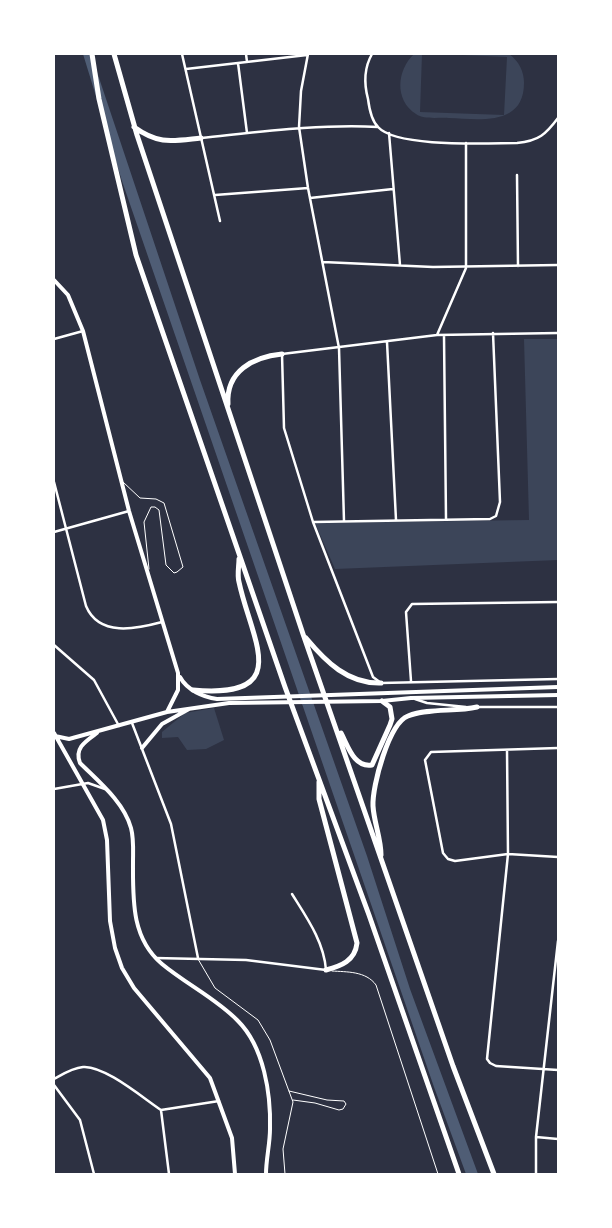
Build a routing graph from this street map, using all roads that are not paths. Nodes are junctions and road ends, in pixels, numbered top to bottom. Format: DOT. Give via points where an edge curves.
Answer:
graph roads {
  1 [pos="92,54"];
  2 [pos="114,54"];
  3 [pos="182,54"];
  4 [pos="246,54"];
  5 [pos="307,54"];
  6 [pos="372,54"];
  7 [pos="247,62"];
  8 [pos="238,63"];
  9 [pos="186,69"];
  10 [pos="558,118"];
  11 [pos="134,127"];
  12 [pos="299,127"];
  13 [pos="378,127"];
  14 [pos="247,133"];
  15 [pos="389,133"];
  16 [pos="201,138"];
  17 [pos="466,142"];
  18 [pos="517,175"];
  19 [pos="308,188"];
  20 [pos="394,189"];
  21 [pos="216,195"];
  22 [pos="310,198"];
  23 [pos="220,221"];
  24 [pos="323,262"];
  25 [pos="400,265"];
  26 [pos="558,265"];
  27 [pos="518,266"];
  28 [pos="466,268"];
  29 [pos="54,280"];
  30 [pos="83,331"];
  31 [pos="493,333"];
  32 [pos="558,333"];
  33 [pos="437,335"];
  34 [pos="444,335"];
  35 [pos="54,339"];
  36 [pos="388,342"];
  37 [pos="339,348"];
  38 [pos="282,354"];
  39 [pos="229,412"];
  40 [pos="122,481"];
  41 [pos="54,482"];
  42 [pos="129,511"];
  43 [pos="446,519"];
  44 [pos="396,520"];
  45 [pos="313,522"];
  46 [pos="344,522"];
  47 [pos="66,528"];
  48 [pos="54,532"];
  49 [pos="239,553"];
  50 [pos="149,570"];
  51 [pos="558,602"];
  52 [pos="162,621"];
  53 [pos="303,634"];
  54 [pos="54,645"];
  55 [pos="178,673"];
  56 [pos="558,678"];
  57 [pos="411,681"];
  58 [pos="381,683"];
  59 [pos="558,687"];
  60 [pos="193,690"];
  61 [pos="558,695"];
  62 [pos="411,698"];
  63 [pos="229,700"];
  64 [pos="382,701"];
  65 [pos="195,706"];
  66 [pos="558,706"];
  67 [pos="477,707"];
  68 [pos="167,712"];
  69 [pos="132,723"];
  70 [pos="335,724"];
  71 [pos="119,727"];
  72 [pos="97,733"];
  73 [pos="54,734"];
  74 [pos="60,743"];
  75 [pos="54,744"];
  76 [pos="142,748"];
  77 [pos="558,748"];
  78 [pos="507,750"];
  79 [pos="319,778"];
  80 [pos="84,784"];
  81 [pos="54,789"];
  82 [pos="107,790"];
  83 [pos="508,854"];
  84 [pos="558,857"];
  85 [pos="381,860"];
  86 [pos="292,894"];
  87 [pos="558,941"];
  88 [pos="154,958"];
  89 [pos="198,958"];
  90 [pos="326,970"];
  91 [pos="544,1069"];
  92 [pos="558,1070"];
  93 [pos="54,1079"];
  94 [pos="54,1086"];
  95 [pos="288,1090"];
  96 [pos="292,1100"];
  97 [pos="219,1101"];
  98 [pos="161,1110"];
  99 [pos="536,1137"];
  100 [pos="558,1139"];
  101 [pos="94,1174"];
  102 [pos="169,1174"];
  103 [pos="235,1174"];
  104 [pos="266,1174"];
  105 [pos="285,1174"];
  106 [pos="438,1174"];
  107 [pos="459,1174"];
  108 [pos="494,1174"];
  109 [pos="536,1174"];
  1 -- 49 [label="highway" via="99,99 136,255"];
  2 -- 11 [label="highway"];
  3 -- 9 [label="street"];
  4 -- 7 [label="street"];
  5 -- 7 [label="street"];
  5 -- 12 [label="street"];
  6 -- 13 [label="street" via="365,74 365,88"];
  7 -- 8 [label="street"];
  8 -- 9 [label="street"];
  8 -- 14 [label="street"];
  9 -- 16 [label="street"];
  10 -- 17 [label="street" via="546,134 528,142"];
  11 -- 16 [label="highway" via="162,141"];
  11 -- 39 [label="highway"];
  12 -- 13 [label="street"];
  12 -- 14 [label="street"];
  12 -- 19 [label="street"];
  13 -- 15 [label="street"];
  14 -- 16 [label="street"];
  15 -- 17 [label="street" via="426,142"];
  15 -- 20 [label="street"];
  16 -- 21 [label="street"];
  17 -- 28 [label="street"];
  18 -- 27 [label="street"];
  19 -- 21 [label="street"];
  19 -- 22 [label="street"];
  20 -- 22 [label="street"];
  20 -- 25 [label="street"];
  21 -- 23 [label="street"];
  22 -- 24 [label="street"];
  24 -- 25 [label="street"];
  24 -- 37 [label="street"];
  25 -- 28 [label="street"];
  26 -- 27 [label="street"];
  27 -- 28 [label="street"];
  28 -- 33 [label="street"];
  29 -- 30 [label="main road" via="68,295"];
  30 -- 35 [label="street"];
  30 -- 40 [label="main road"];
  31 -- 32 [label="street"];
  31 -- 34 [label="street"];
  31 -- 43 [label="street" via="500,502 496,516 490,519"];
  33 -- 34 [label="street"];
  33 -- 36 [label="street"];
  34 -- 43 [label="street"];
  36 -- 37 [label="street"];
  36 -- 44 [label="street"];
  37 -- 38 [label="street"];
  37 -- 46 [label="street"];
  38 -- 39 [label="highway" via="252,361 240,369 229,394"];
  38 -- 45 [label="street" via="284,428"];
  39 -- 53 [label="highway"];
  40 -- 42 [label="main road"];
  40 -- 50 [label="lane" via="140,498 164,503 179,547 183,567 174,573 166,565 159,510 151,507 144,522"];
  41 -- 47 [label="street"];
  42 -- 47 [label="street"];
  42 -- 50 [label="main road"];
  43 -- 44 [label="street"];
  44 -- 46 [label="street"];
  45 -- 46 [label="street"];
  45 -- 58 [label="street" via="371,674"];
  47 -- 48 [label="street"];
  47 -- 52 [label="street" via="86,606 92,616 105,625 124,629"];
  49 -- 60 [label="highway" via="238,580 260,654 258,670 252,680 238,687 218,691"];
  49 -- 79 [label="highway"];
  50 -- 52 [label="main road"];
  51 -- 57 [label="street" via="412,604 406,612"];
  52 -- 55 [label="main road"];
  53 -- 58 [label="highway" via="323,658 341,672 366,682"];
  53 -- 70 [label="highway"];
  54 -- 71 [label="street" via="94,680"];
  55 -- 60 [label="main road"];
  55 -- 68 [label="main road" via="178,690"];
  56 -- 57 [label="street"];
  57 -- 58 [label="street"];
  59 -- 63 [label="main road"];
  60 -- 63 [label="main road" via="209,698"];
  61 -- 62 [label="main road"];
  62 -- 64 [label="main road"];
  62 -- 67 [label="street" via="437,705"];
  63 -- 64 [label="main road"];
  63 -- 65 [label="main road"];
  64 -- 70 [label="highway" via="390,707 392,719 372,765 362,765 355,760"];
  65 -- 68 [label="main road"];
  65 -- 76 [label="main road" via="162,724"];
  66 -- 67 [label="street"];
  67 -- 85 [label="highway" via="418,713 404,717 398,723 373,795"];
  68 -- 69 [label="main road"];
  69 -- 71 [label="main road"];
  69 -- 76 [label="street"];
  70 -- 85 [label="highway"];
  71 -- 72 [label="main road"];
  72 -- 73 [label="main road" via="66,740"];
  72 -- 82 [label="main road" via="80,746 78,758"];
  73 -- 74 [label="main road"];
  74 -- 75 [label="street"];
  74 -- 80 [label="main road"];
  76 -- 89 [label="street" via="171,824"];
  77 -- 78 [label="street"];
  78 -- 83 [label="street"];
  78 -- 83 [label="street" via="431,752 425,760 443,853 448,859 455,861"];
  79 -- 90 [label="highway" via="319,799 356,943 349,961"];
  79 -- 107 [label="highway"];
  80 -- 81 [label="street"];
  80 -- 82 [label="street" via="93,783"];
  80 -- 97 [label="main road" via="103,820 107,840 110,922 122,968 134,988 204,1069"];
  82 -- 88 [label="main road" via="131,827 135,915 140,933"];
  83 -- 84 [label="street"];
  83 -- 91 [label="street" via="487,1059 496,1066"];
  85 -- 108 [label="highway"];
  86 -- 90 [label="street" via="317,938 325,957"];
  87 -- 91 [label="street"];
  88 -- 89 [label="street"];
  88 -- 104 [label="main road" via="238,1021 251,1039 268,1097 270,1131"];
  89 -- 90 [label="street"];
  89 -- 95 [label="lane" via="215,988 258,1020 270,1040"];
  90 -- 106 [label="lane" via="356,973 376,985"];
  91 -- 92 [label="street"];
  91 -- 99 [label="street"];
  93 -- 98 [label="street" via="71,1069 92,1067"];
  94 -- 101 [label="street" via="80,1120"];
  95 -- 96 [label="lane"];
  95 -- 96 [label="lane" via="327,1100 341,1100 346,1104 339,1110 315,1102"];
  96 -- 105 [label="lane" via="293,1110 282,1149"];
  97 -- 98 [label="street"];
  97 -- 103 [label="main road" via="232,1138"];
  98 -- 102 [label="street"];
  99 -- 100 [label="street"];
  99 -- 109 [label="street"];
}
